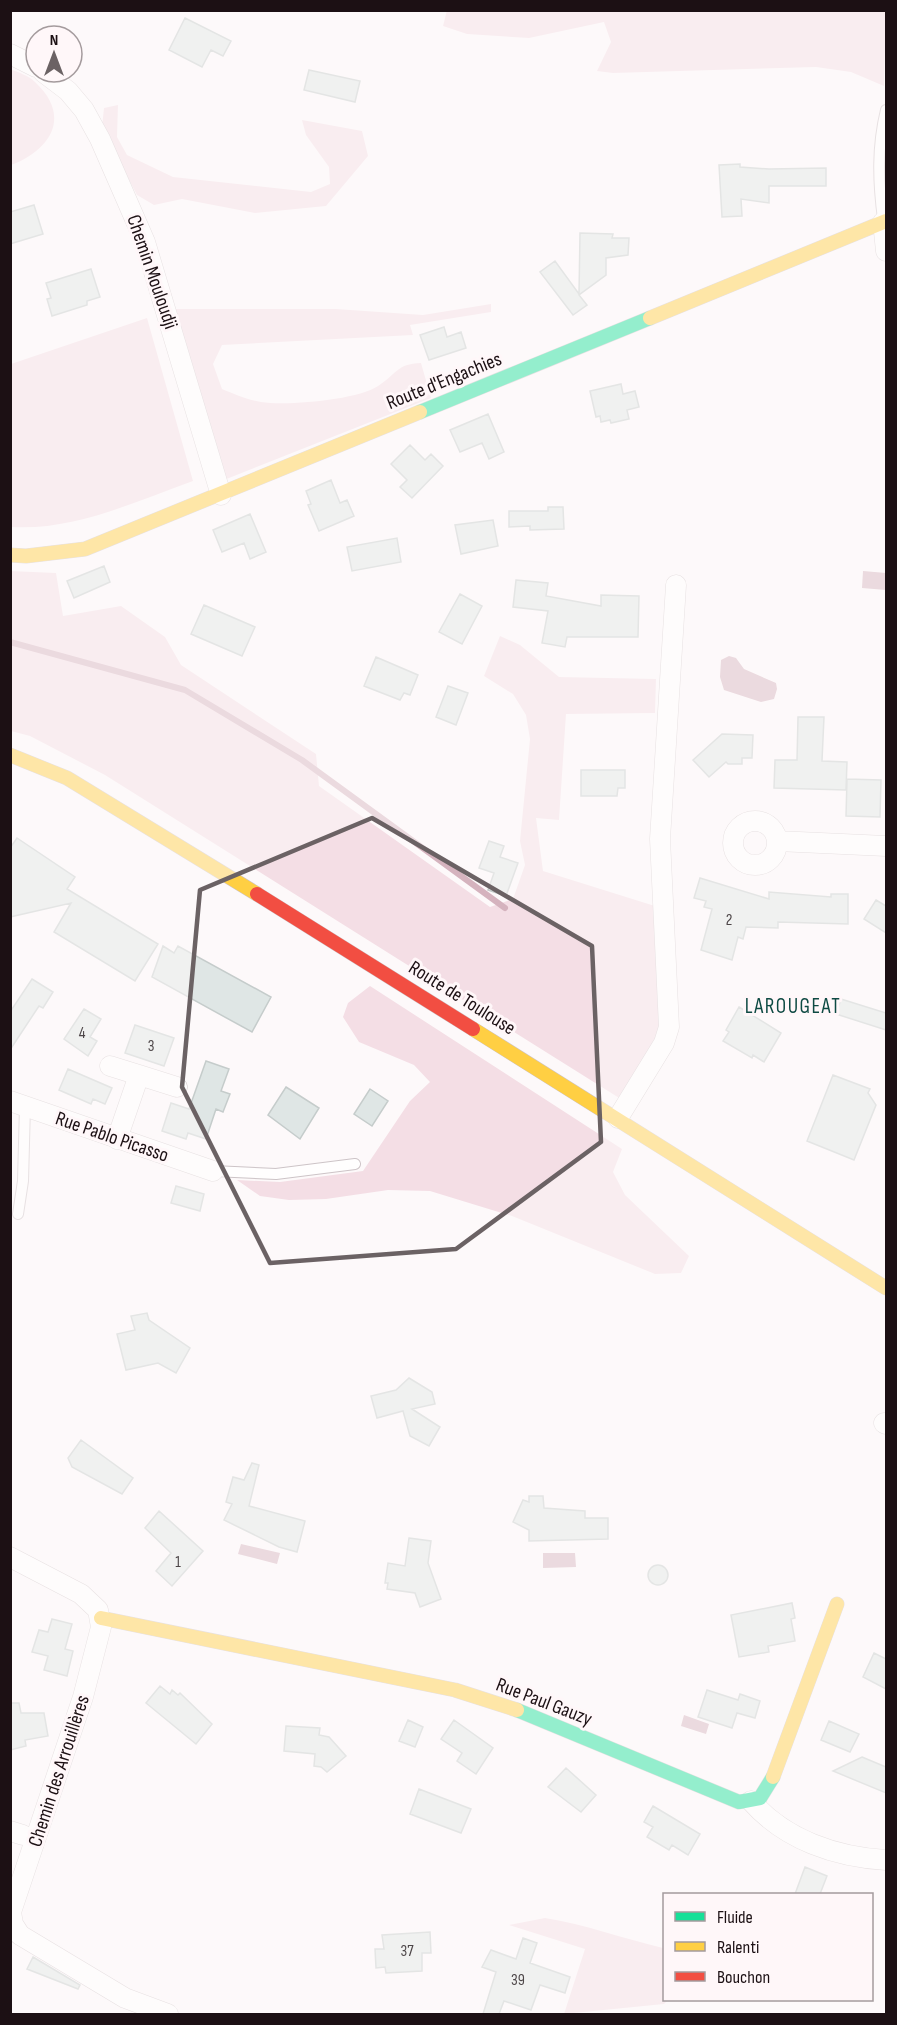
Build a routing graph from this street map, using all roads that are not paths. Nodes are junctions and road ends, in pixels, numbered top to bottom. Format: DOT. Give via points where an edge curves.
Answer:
graph roads {
  1 [pos="10,54"];
  2 [pos="24,61"];
  3 [pos="58,84"];
  4 [pos="886,110"];
  5 [pos="885,222"];
  6 [pos="886,251"];
  7 [pos="220,495"];
  8 [pos="10,555"];
  9 [pos="676,585"];
  10 [pos="10,755"];
  11 [pos="777,841"];
  12 [pos="886,846"];
  13 [pos="110,1065"];
  14 [pos="139,1075"];
  15 [pos="177,1087"];
  16 [pos="18,1103"];
  17 [pos="618,1118"];
  18 [pos="117,1139"];
  19 [pos="354,1164"];
  20 [pos="213,1171"];
  21 [pos="18,1214"];
  22 [pos="886,1288"];
  23 [pos="10,1557"];
  24 [pos="837,1604"];
  25 [pos="101,1618"];
  26 [pos="751,1801"];
  27 [pos="886,1860"];
  28 [pos="11,1912"];
  29 [pos="168,2014"];
  1 -- 2 [label="street"];
  3 -- 7 [label="street, Chemin Mouloudji" via="84,110 100,139 145,242"];
  4 -- 5 [label="lane" via="878,181"];
  5 -- 6 [label="street"];
  5 -- 7 [label="street, Route d'Engachies"];
  7 -- 8 [label="street, Route d'Engachies" via="85,549"];
  9 -- 17 [label="street" via="660,839 669,1027 664,1043"];
  10 -- 17 [label="street, Route de Toulouse" via="67,778 121,809"];
  11 -- 12 [label="street"];
  13 -- 14 [label="street"];
  14 -- 15 [label="street"];
  14 -- 18 [label="street"];
  16 -- 18 [label="street, Rue Pablo Picasso"];
  16 -- 21 [label="lane" via="23,1181"];
  17 -- 22 [label="street, Route de Toulouse"];
  18 -- 20 [label="street, Rue Pablo Picasso"];
  19 -- 20 [label="lane" via="276,1174"];
  23 -- 25 [label="street" via="81,1593"];
  24 -- 26 [label="street" via="769,1787 760,1798"];
  25 -- 26 [label="street, Rue Paul Gauzy" via="454,1690 512,1708 729,1800"];
  25 -- 28 [label="street, Chemin des Arrouillères" via="100,1638 83,1697"];
  26 -- 27 [label="street" via="766,1818 793,1835 850,1857"];
  28 -- 29 [label="street, Chemin des Arrouillères" via="20,1935 125,1998"];
}
